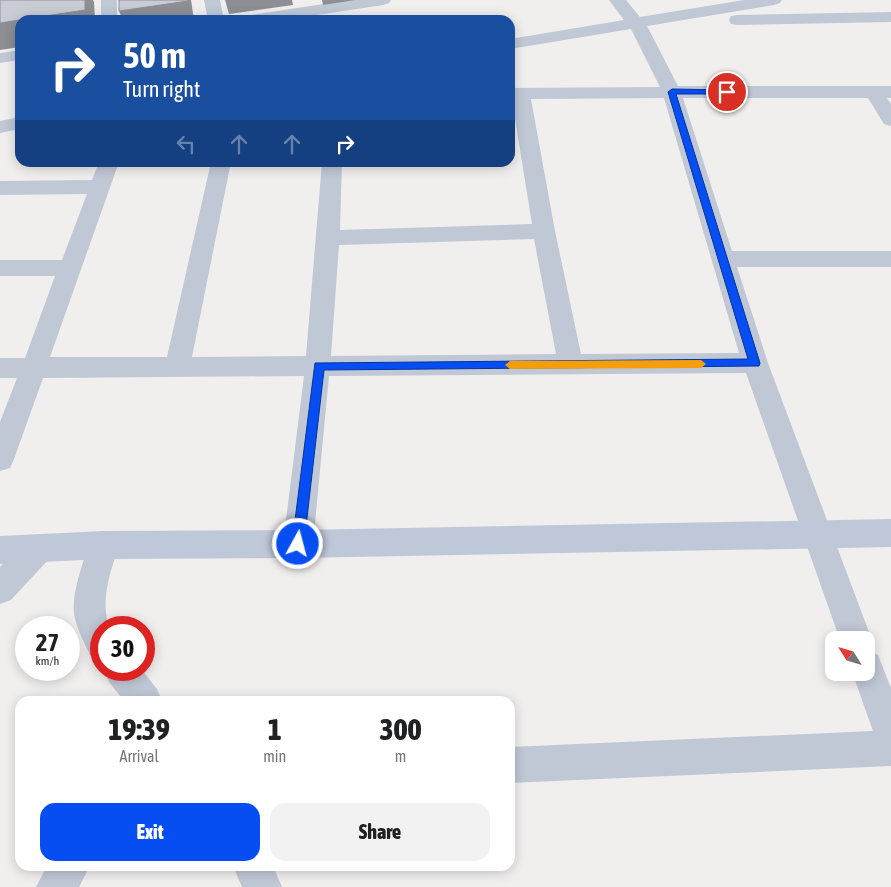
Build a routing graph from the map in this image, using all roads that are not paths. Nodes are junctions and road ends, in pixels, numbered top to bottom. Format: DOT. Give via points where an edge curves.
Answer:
graph roads {
  1 [pos="109,0"];
  2 [pos="212,0"];
  3 [pos="383,0"];
  4 [pos="617,0"];
  5 [pos="774,0"];
  6 [pos="718,5"];
  7 [pos="309,10"];
  8 [pos="109,15"];
  9 [pos="215,15"];
  10 [pos="280,15"];
  11 [pos="891,17"];
  12 [pos="636,23"];
  13 [pos="515,43"];
  14 [pos="15,56"];
  15 [pos="0,58"];
  16 [pos="672,92"];
  17 [pos="883,92"];
  18 [pos="515,94"];
  19 [pos="891,120"];
  20 [pos="15,124"];
  21 [pos="0,127"];
  22 [pos="107,167"];
  23 [pos="221,167"];
  24 [pos="332,167"];
  25 [pos="101,187"];
  26 [pos="0,188"];
  27 [pos="544,230"];
  28 [pos="329,238"];
  29 [pos="723,259"];
  30 [pos="891,259"];
  31 [pos="0,268"];
  32 [pos="71,268"];
  33 [pos="755,363"];
  34 [pos="571,365"];
  35 [pos="319,366"];
  36 [pos="178,367"];
  37 [pos="0,368"];
  38 [pos="32,368"];
  39 [pos="0,459"];
  40 [pos="816,533"];
  41 [pos="891,533"];
  42 [pos="298,544"];
  43 [pos="104,545"];
  44 [pos="0,550"];
  45 [pos="37,550"];
  46 [pos="0,589"];
  47 [pos="90,616"];
  48 [pos="853,631"];
  49 [pos="130,681"];
  50 [pos="872,681"];
  51 [pos="141,696"];
  52 [pos="891,732"];
  53 [pos="891,748"];
  54 [pos="515,765"];
  55 [pos="67,871"];
  56 [pos="255,871"];
  57 [pos="55,887"];
  58 [pos="263,887"];
  1 -- 8 [label="street"];
  2 -- 9 [label="street"];
  3 -- 7 [label="street"];
  4 -- 12 [label="street"];
  5 -- 6 [label="street"];
  6 -- 11 [label="street" via="741,20"];
  6 -- 12 [label="street"];
  7 -- 10 [label="street"];
  12 -- 13 [label="street"];
  12 -- 16 [label="street"];
  14 -- 15 [label="street"];
  16 -- 17 [label="street"];
  16 -- 18 [label="street"];
  16 -- 29 [label="street"];
  17 -- 19 [label="street"];
  18 -- 27 [label="street"];
  20 -- 21 [label="street"];
  22 -- 25 [label="street"];
  23 -- 36 [label="street"];
  24 -- 28 [label="street"];
  25 -- 26 [label="street"];
  25 -- 32 [label="street"];
  27 -- 28 [label="street"];
  27 -- 34 [label="street"];
  28 -- 35 [label="street"];
  29 -- 30 [label="street"];
  29 -- 33 [label="street"];
  31 -- 32 [label="street"];
  32 -- 38 [label="street"];
  33 -- 34 [label="street"];
  33 -- 40 [label="street"];
  34 -- 35 [label="street"];
  35 -- 36 [label="street"];
  35 -- 42 [label="street"];
  36 -- 38 [label="street"];
  37 -- 38 [label="street"];
  38 -- 39 [label="street"];
  40 -- 41 [label="main road"];
  40 -- 42 [label="main road"];
  40 -- 48 [label="street"];
  42 -- 43 [label="main road"];
  43 -- 45 [label="main road"];
  43 -- 47 [label="street" via="92,583"];
  44 -- 45 [label="main road"];
  45 -- 46 [label="street"];
  49 -- 51 [label="street"];
  50 -- 52 [label="street"];
  53 -- 54 [label="street"];
  55 -- 57 [label="street"];
  56 -- 58 [label="street"];
}
